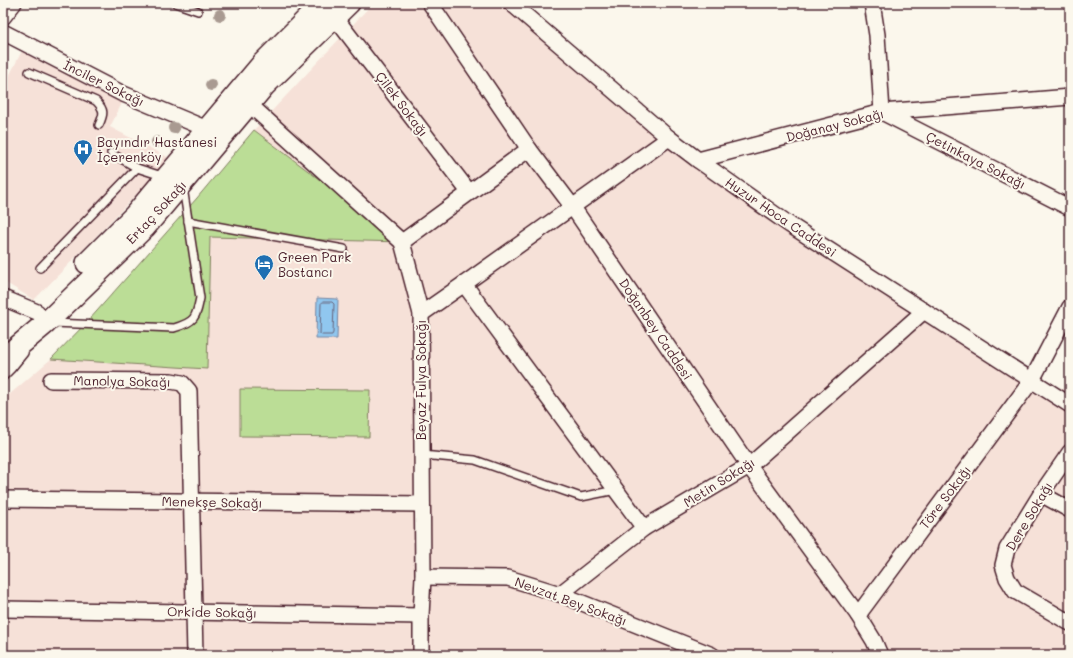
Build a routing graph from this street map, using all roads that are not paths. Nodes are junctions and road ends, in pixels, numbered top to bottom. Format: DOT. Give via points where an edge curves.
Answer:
graph roads {
  1 [pos="14,3"];
  2 [pos="175,3"];
  3 [pos="430,3"];
  4 [pos="511,3"];
  5 [pos="872,3"];
  6 [pos="335,7"];
  7 [pos="198,11"];
  8 [pos="3,17"];
  9 [pos="3,32"];
  10 [pos="29,72"];
  11 [pos="1070,97"];
  12 [pos="249,104"];
  13 [pos="882,112"];
  14 [pos="99,125"];
  15 [pos="207,129"];
  16 [pos="669,138"];
  17 [pos="529,149"];
  18 [pos="111,153"];
  19 [pos="698,160"];
  20 [pos="137,168"];
  21 [pos="175,181"];
  22 [pos="469,192"];
  23 [pos="572,206"];
  24 [pos="1070,208"];
  25 [pos="188,221"];
  26 [pos="402,242"];
  27 [pos="344,249"];
  28 [pos="40,268"];
  29 [pos="464,284"];
  30 [pos="3,298"];
  31 [pos="1070,307"];
  32 [pos="924,311"];
  33 [pos="422,314"];
  34 [pos="42,317"];
  35 [pos="3,340"];
  36 [pos="3,359"];
  37 [pos="3,376"];
  38 [pos="51,380"];
  39 [pos="1032,380"];
  40 [pos="1070,405"];
  41 [pos="1070,452"];
  42 [pos="422,455"];
  43 [pos="749,466"];
  44 [pos="616,490"];
  45 [pos="1041,494"];
  46 [pos="3,499"];
  47 [pos="191,501"];
  48 [pos="422,504"];
  49 [pos="1070,510"];
  50 [pos="644,528"];
  51 [pos="423,577"];
  52 [pos="560,594"];
  53 [pos="3,609"];
  54 [pos="194,612"];
  55 [pos="858,615"];
  56 [pos="421,616"];
  57 [pos="1070,622"];
  58 [pos="195,655"];
  59 [pos="421,655"];
  60 [pos="712,655"];
  61 [pos="880,655"];
  1 -- 8 [label="street"];
  2 -- 7 [label="lane"];
  3 -- 17 [label="street, Doğanbey Caddesi"];
  4 -- 16 [label="street, Huzur Hoca Caddesi"];
  5 -- 13 [label="street" via="877,35"];
  6 -- 12 [label="street, Ertaç Sokağı"];
  6 -- 15 [label="street, Ertaç Sokağı" via="263,63"];
  6 -- 22 [label="street, Çilek Sokağı"];
  9 -- 15 [label="street, İnciler Sokağı" via="121,93"];
  10 -- 14 [label="lane" via="96,101 104,115"];
  11 -- 13 [label="street, Doğanay Sokağı"];
  12 -- 21 [label="street, Ertaç Sokağı"];
  12 -- 26 [label="street"];
  13 -- 19 [label="street, Doğanay Sokağı"];
  13 -- 24 [label="street, Çetinkaya Sokağı"];
  15 -- 21 [label="street, Ertaç Sokağı"];
  16 -- 19 [label="street, Huzur Hoca Caddesi"];
  16 -- 23 [label="street"];
  17 -- 22 [label="street"];
  17 -- 23 [label="street, Doğanbey Caddesi"];
  18 -- 20 [label="lane"];
  19 -- 32 [label="street, Huzur Hoca Caddesi" via="790,225"];
  20 -- 21 [label="lane"];
  20 -- 28 [label="lane"];
  21 -- 25 [label="lane"];
  21 -- 34 [label="street, Ertaç Sokağı" via="134,216"];
  22 -- 26 [label="street"];
  23 -- 29 [label="street"];
  23 -- 43 [label="street, Doğanbey Caddesi"];
  25 -- 27 [label="lane"];
  25 -- 34 [label="lane" via="200,298 197,314 188,324 174,328"];
  26 -- 33 [label="street, Beyaz Fulya Sokağı"];
  29 -- 33 [label="street"];
  29 -- 44 [label="street"];
  30 -- 34 [label="street"];
  31 -- 39 [label="street, Töre Sokağı"];
  32 -- 39 [label="street, Huzur Hoca Caddesi"];
  32 -- 43 [label="street, Metin Sokağı"];
  33 -- 42 [label="street, Beyaz Fulya Sokağı"];
  34 -- 35 [label="street, Ertaç Sokağı"];
  34 -- 36 [label="street, Ertaç Sokağı"];
  34 -- 37 [label="lane" via="11,369"];
  38 -- 47 [label="street, Manolya Sokağı" via="182,383 189,391"];
  39 -- 40 [label="street, Huzur Hoca Caddesi"];
  39 -- 55 [label="street, Töre Sokağı"];
  41 -- 45 [label="street, Dere Sokağı"];
  42 -- 44 [label="lane" via="475,460 581,497"];
  42 -- 48 [label="street, Beyaz Fulya Sokağı"];
  43 -- 50 [label="street, Metin Sokağı"];
  43 -- 55 [label="street, Doğanbey Caddesi"];
  44 -- 50 [label="street"];
  45 -- 49 [label="street"];
  45 -- 57 [label="street, Dere Sokağı" via="1007,549 1003,565 1015,592"];
  46 -- 47 [label="street, Menekşe Sokağı"];
  47 -- 48 [label="street, Menekşe Sokağı"];
  47 -- 54 [label="street, Manolya Sokağı"];
  48 -- 51 [label="street, Beyaz Fulya Sokağı"];
  50 -- 52 [label="street, Metin Sokağı"];
  51 -- 52 [label="street, Nevzat Bey Sokağı" via="508,578"];
  51 -- 56 [label="street, Beyaz Fulya Sokağı"];
  52 -- 60 [label="street, Nevzat Bey Sokağı"];
  53 -- 54 [label="street, Orkide Sokağı"];
  54 -- 56 [label="street, Orkide Sokağı"];
  54 -- 58 [label="street, Manolya Sokağı"];
  55 -- 61 [label="street, Doğanbey Caddesi"];
  56 -- 59 [label="street, Beyaz Fulya Sokağı"];
}
